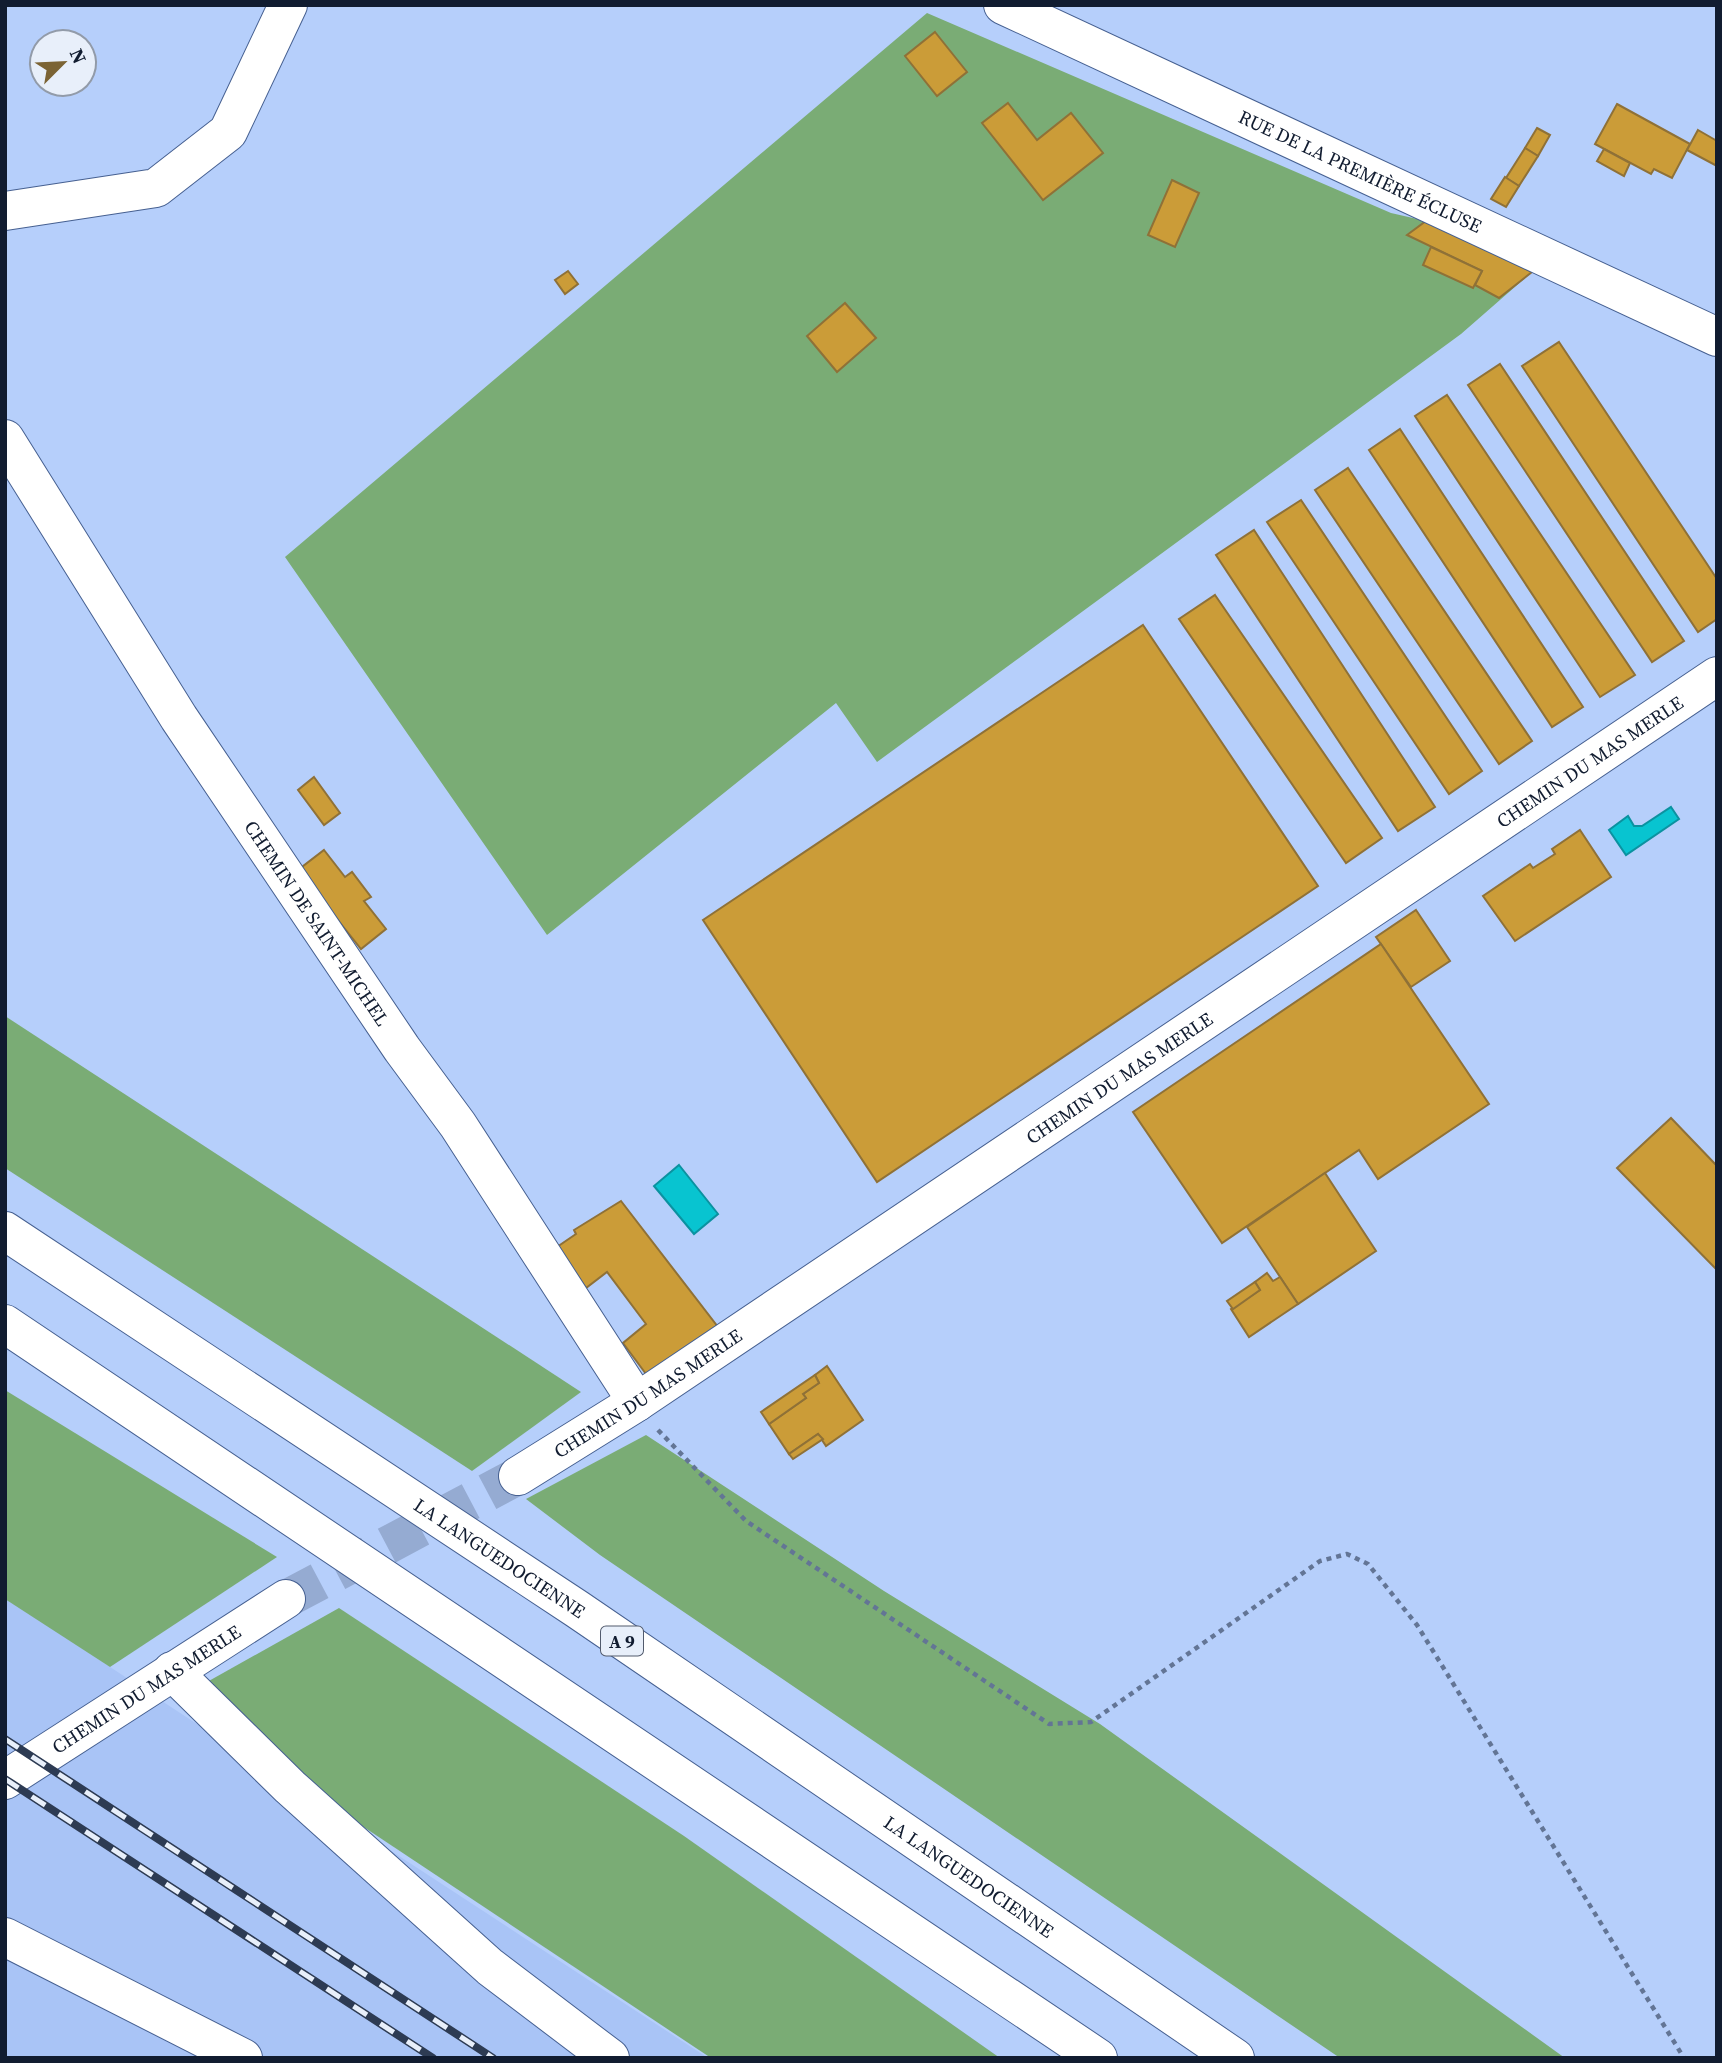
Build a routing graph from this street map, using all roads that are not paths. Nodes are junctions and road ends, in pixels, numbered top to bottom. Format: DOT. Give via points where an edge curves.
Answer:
graph roads {
  1 [pos="288,5"];
  2 [pos="1003,5"];
  3 [pos="5,211"];
  4 [pos="1717,337"];
  5 [pos="5,439"];
  6 [pos="1717,676"];
  7 [pos="5,1231"];
  8 [pos="5,1324"];
  9 [pos="637,1402"];
  10 [pos="518,1476"];
  11 [pos="286,1599"];
  12 [pos="172,1671"];
  13 [pos="5,1780"];
  14 [pos="5,1937"];
  15 [pos="243,2058"];
  16 [pos="610,2058"];
  17 [pos="1098,2058"];
  18 [pos="1235,2058"];
  1 -- 3 [label="main road" via="228,132 156,187"];
  2 -- 4 [label="main road, RUE DE LA PREMIÈRE ÉCLUSE"];
  5 -- 9 [label="main road, CHEMIN DE SAINT-MICHEL" via="179,718 458,1125"];
  6 -- 9 [label="main road, CHEMIN DU MAS MERLE"];
  7 -- 18 [label="main road, LA LANGUEDOCIENNE / A 9" via="577,1609"];
  8 -- 17 [label="main road"];
  9 -- 10 [label="main road, CHEMIN DU MAS MERLE"];
  11 -- 12 [label="main road, CHEMIN DU MAS MERLE"];
  12 -- 13 [label="main road, CHEMIN DU MAS MERLE"];
  12 -- 16 [label="main road" via="290,1787 490,1967"];
  14 -- 15 [label="main road"];
}
